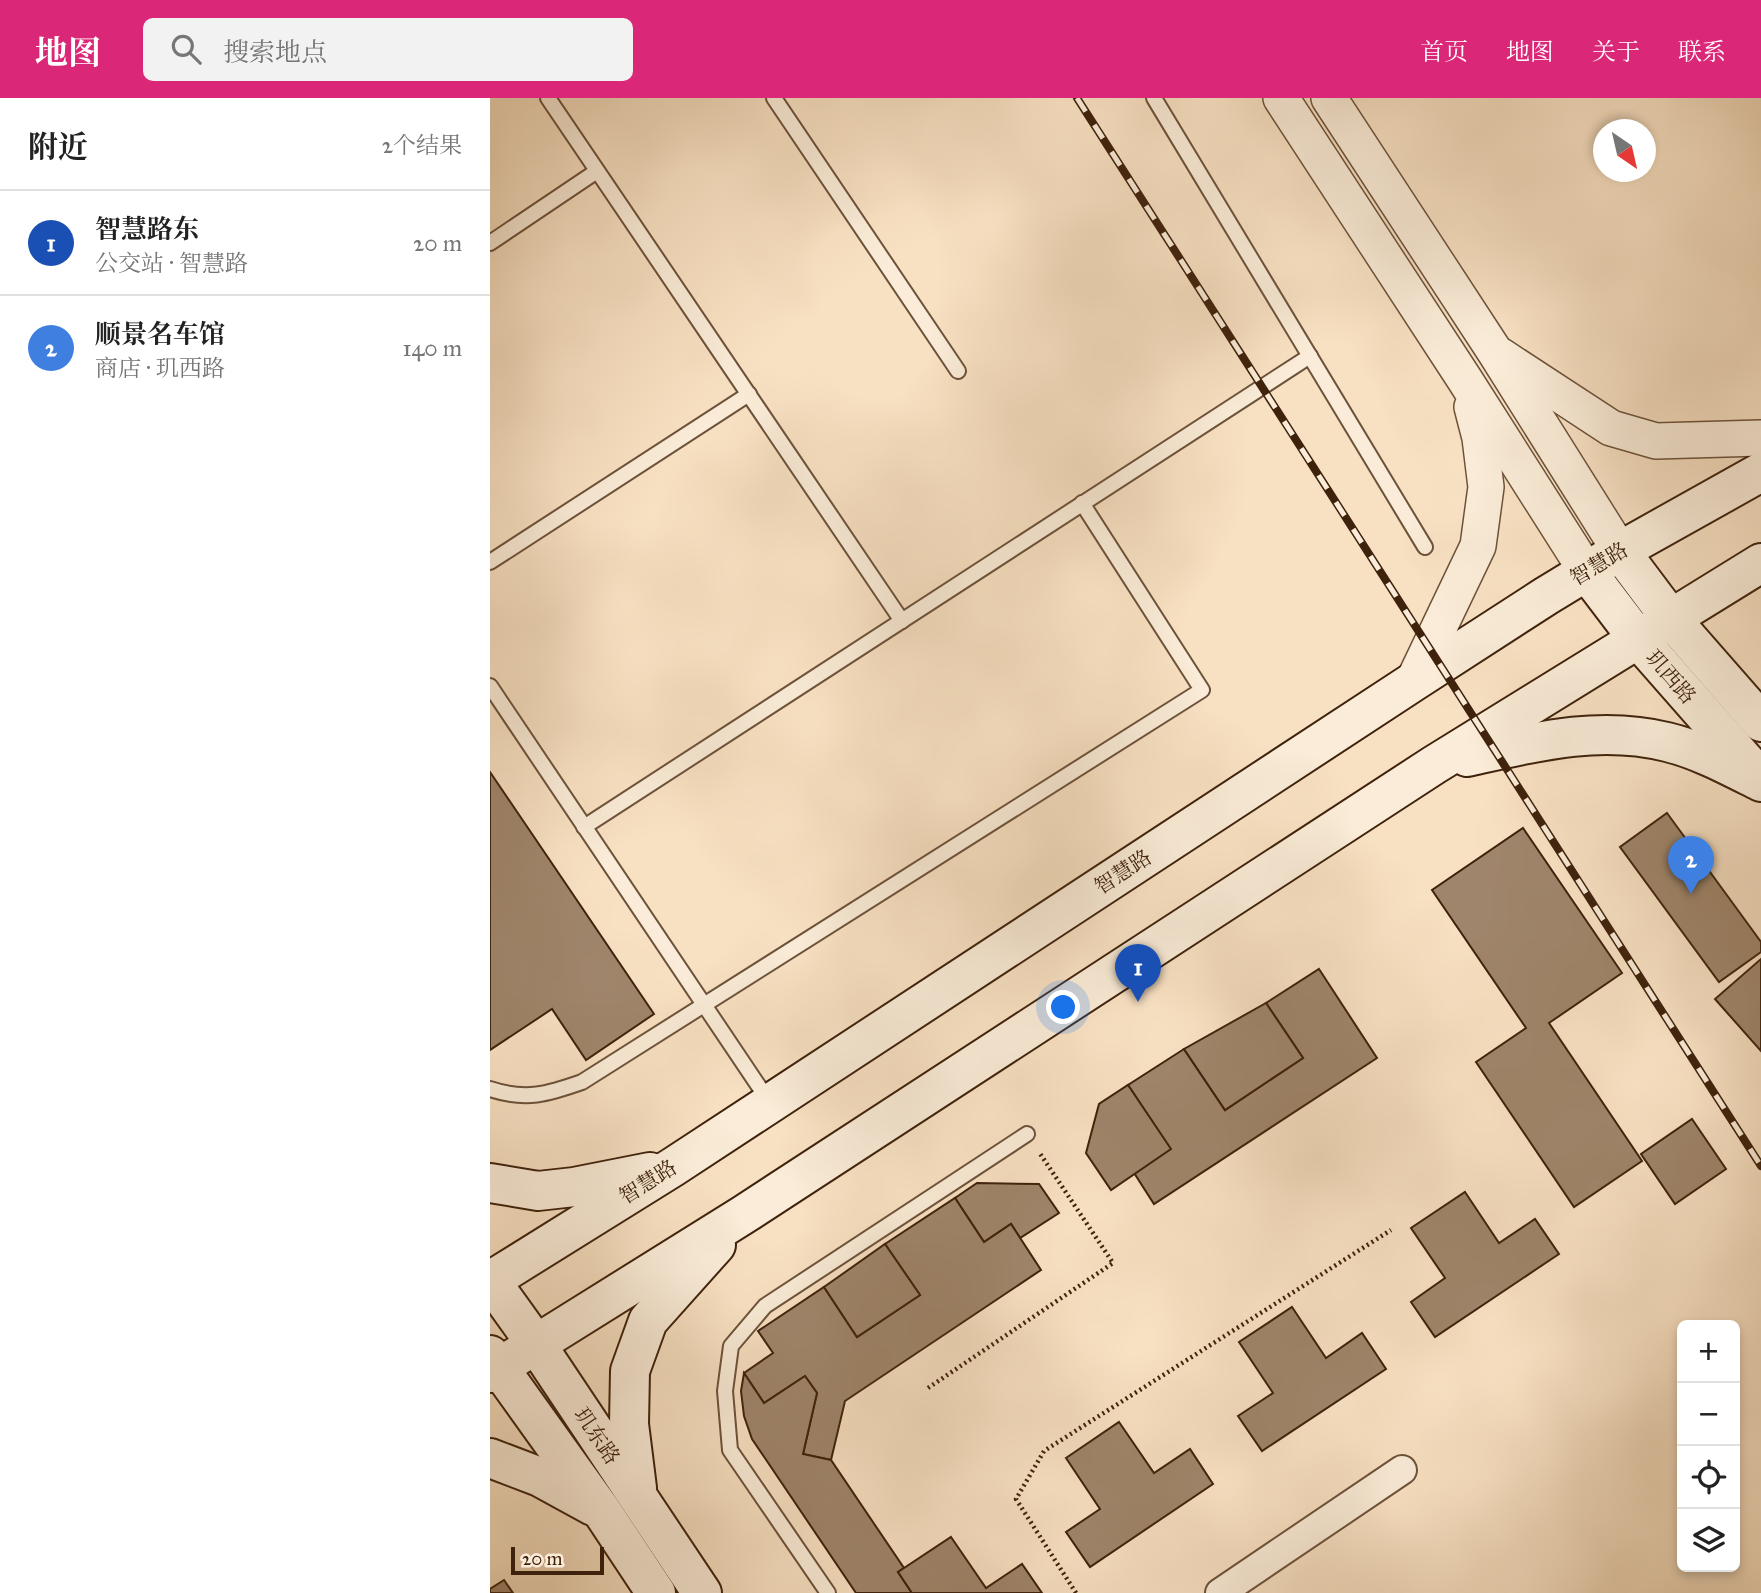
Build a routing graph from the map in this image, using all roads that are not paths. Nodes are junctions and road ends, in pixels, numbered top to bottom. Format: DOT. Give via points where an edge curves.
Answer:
graph roads {
  1 [pos="548,98"];
  2 [pos="774,98"];
  3 [pos="1154,98"];
  4 [pos="1281,98"];
  5 [pos="1329,98"];
  6 [pos="597,171"];
  7 [pos="490,243"];
  8 [pos="1495,352"];
  9 [pos="1310,356"];
  10 [pos="958,371"];
  11 [pos="1465,380"];
  12 [pos="749,394"];
  13 [pos="1761,438"];
  14 [pos="1761,472"];
  15 [pos="1083,503"];
  16 [pos="1425,547"];
  17 [pos="1620,551"];
  18 [pos="490,562"];
  19 [pos="1761,563"];
  20 [pos="1587,572"];
  21 [pos="1671,619"];
  22 [pos="902,621"];
  23 [pos="1638,639"];
  24 [pos="1413,681"];
  25 [pos="490,686"];
  26 [pos="1761,722"];
  27 [pos="1434,765"];
  28 [pos="1761,780"];
  29 [pos="584,827"];
  30 [pos="704,1005"];
  31 [pos="490,1089"];
  32 [pos="769,1104"];
  33 [pos="1027,1134"];
  34 [pos="673,1167"];
  35 [pos="490,1183"];
  36 [pos="743,1215"];
  37 [pos="490,1281"];
  38 [pos="536,1344"];
  39 [pos="493,1365"];
  40 [pos="490,1458"];
  41 [pos="1402,1470"];
  42 [pos="639,1497"];
  43 [pos="601,1510"];
  44 [pos="656,1593"];
  45 [pos="702,1593"];
  46 [pos="828,1593"];
  47 [pos="1220,1593"];
  1 -- 6 [label="lane"];
  2 -- 10 [label="lane"];
  3 -- 9 [label="lane"];
  4 -- 11 [label="street"];
  5 -- 8 [label="street"];
  6 -- 7 [label="lane"];
  6 -- 12 [label="lane"];
  8 -- 13 [label="street" via="1611,428 1656,441"];
  8 -- 17 [label="street"];
  9 -- 15 [label="lane"];
  9 -- 16 [label="lane"];
  11 -- 20 [label="street"];
  11 -- 24 [label="street" via="1480,438 1486,487 1478,546"];
  12 -- 18 [label="lane"];
  12 -- 22 [label="lane"];
  14 -- 17 [label="main road, 智慧路"];
  15 -- 22 [label="lane"];
  15 -- 30 [label="lane" via="1202,690"];
  17 -- 20 [label="main road, 智慧路"];
  17 -- 21 [label="main road"];
  19 -- 21 [label="main road"];
  20 -- 23 [label="main road, 玑西路"];
  20 -- 24 [label="main road, 智慧路"];
  21 -- 23 [label="main road"];
  21 -- 26 [label="main road"];
  22 -- 29 [label="lane"];
  23 -- 27 [label="main road"];
  23 -- 28 [label="main road, 玑西路"];
  24 -- 32 [label="main road, 智慧路"];
  25 -- 29 [label="lane"];
  27 -- 28 [label="main road" via="1546,739 1626,735 1667,742"];
  27 -- 36 [label="main road"];
  29 -- 30 [label="lane"];
  30 -- 31 [label="lane" via="582,1082 544,1096"];
  30 -- 32 [label="lane"];
  32 -- 34 [label="main road, 智慧路"];
  33 -- 46 [label="lane" via="765,1306 732,1346 725,1391 730,1450"];
  34 -- 35 [label="main road" via="538,1191"];
  34 -- 37 [label="main road, 智慧路"];
  36 -- 38 [label="main road"];
  36 -- 42 [label="main road" via="648,1321 630,1371 629,1423"];
  37 -- 38 [label="main road, 玑东路"];
  38 -- 39 [label="main road"];
  38 -- 42 [label="main road, 玑东路"];
  39 -- 43 [label="main road, 玑东路"];
  40 -- 43 [label="main road"];
  41 -- 47 [label="street"];
  42 -- 45 [label="main road, 玑东路"];
  43 -- 44 [label="main road, 玑东路"];
}
